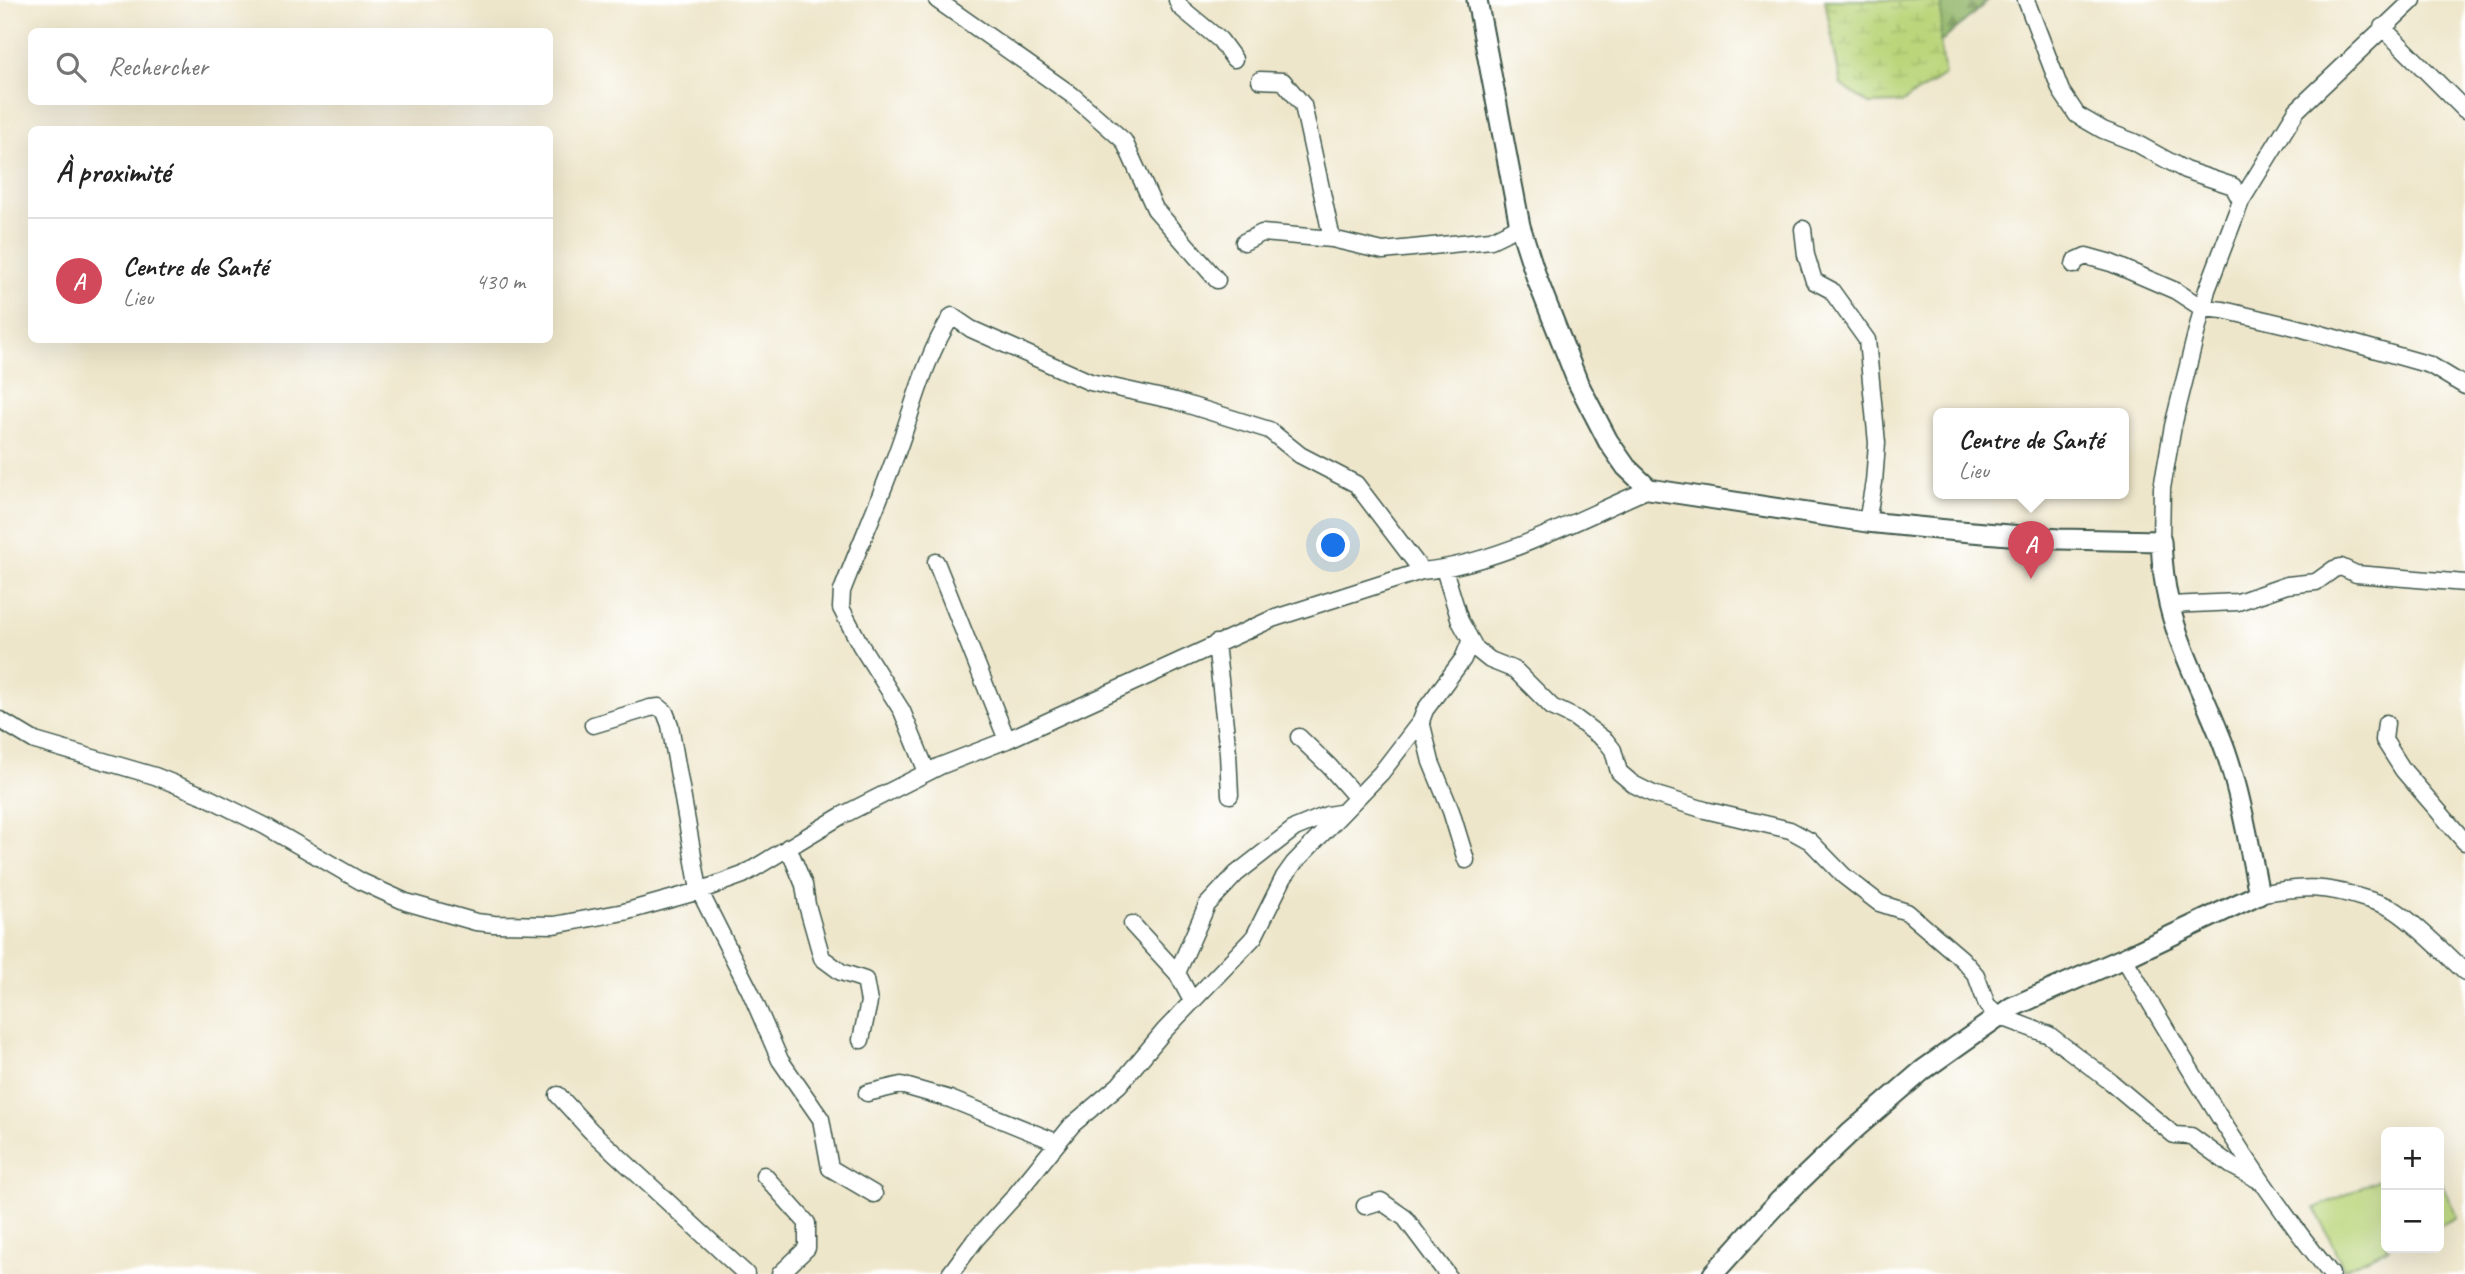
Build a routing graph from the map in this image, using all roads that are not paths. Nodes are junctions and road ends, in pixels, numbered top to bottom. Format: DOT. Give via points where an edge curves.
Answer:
graph roads {
  1 [pos="937,0"];
  2 [pos="1177,0"];
  3 [pos="1477,0"];
  4 [pos="2026,0"];
  5 [pos="2413,0"];
  6 [pos="2382,27"];
  7 [pos="1234,59"];
  8 [pos="1259,80"];
  9 [pos="2465,110"];
  10 [pos="2241,201"];
  11 [pos="1520,226"];
  12 [pos="1804,229"];
  13 [pos="1332,239"];
  14 [pos="1244,242"];
  15 [pos="2074,265"];
  16 [pos="1217,280"];
  17 [pos="2202,309"];
  18 [pos="2465,386"];
  19 [pos="1649,489"];
  20 [pos="1867,522"];
  21 [pos="2161,541"];
  22 [pos="936,562"];
  23 [pos="1444,569"];
  24 [pos="1422,571"];
  25 [pos="2465,583"];
  26 [pos="2169,605"];
  27 [pos="1470,642"];
  28 [pos="1216,643"];
  29 [pos="0,720"];
  30 [pos="1421,721"];
  31 [pos="2386,723"];
  32 [pos="593,725"];
  33 [pos="1299,737"];
  34 [pos="1007,740"];
  35 [pos="927,772"];
  36 [pos="1230,795"];
  37 [pos="1356,797"];
  38 [pos="1341,812"];
  39 [pos="2462,832"];
  40 [pos="789,847"];
  41 [pos="1466,860"];
  42 [pos="699,890"];
  43 [pos="2259,894"];
  44 [pos="1132,924"];
  45 [pos="2124,958"];
  46 [pos="2465,972"];
  47 [pos="1177,973"];
  48 [pos="1192,1001"];
  49 [pos="1999,1016"];
  50 [pos="861,1040"];
  51 [pos="867,1093"];
  52 [pos="558,1095"];
  53 [pos="1056,1142"];
  54 [pos="764,1175"];
  55 [pos="2260,1181"];
  56 [pos="874,1194"];
  57 [pos="1365,1206"];
  58 [pos="746,1274"];
  59 [pos="780,1274"];
  60 [pos="950,1274"];
  61 [pos="1447,1274"];
  62 [pos="1713,1274"];
  63 [pos="2330,1274"];
  1 -- 16 [label="street" via="1072,95 1124,141 1155,209"];
  2 -- 7 [label="street"];
  3 -- 11 [label="main road"];
  4 -- 10 [label="street" via="2061,91 2077,115 2185,170 2233,186"];
  5 -- 6 [label="street"];
  6 -- 9 [label="street"];
  6 -- 10 [label="street" via="2297,110"];
  8 -- 13 [label="street" via="1283,81 1303,105"];
  10 -- 17 [label="street"];
  11 -- 13 [label="street" via="1491,240 1383,251"];
  11 -- 19 [label="main road" via="1578,383 1608,441"];
  12 -- 20 [label="street" via="1814,281 1831,290 1867,340 1877,443"];
  13 -- 14 [label="street" via="1262,233"];
  15 -- 17 [label="street" via="2086,256 2111,263 2176,291"];
  17 -- 18 [label="street" via="2367,346 2430,365"];
  17 -- 21 [label="street" via="2162,488"];
  19 -- 20 [label="main road"];
  19 -- 23 [label="street" via="1549,533"];
  20 -- 21 [label="main road" via="2059,539"];
  21 -- 26 [label="main road"];
  22 -- 34 [label="street"];
  23 -- 24 [label="street"];
  23 -- 27 [label="street"];
  24 -- 28 [label="street" via="1272,619"];
  24 -- 35 [label="street" via="1356,484 1300,455 1269,429 1090,382 971,329 952,316 937,339 914,397 895,459 842,591 841,608 902,711"];
  25 -- 26 [label="street" via="2356,574 2341,567 2316,582 2287,585 2238,602"];
  26 -- 43 [label="main road" via="2225,748"];
  27 -- 30 [label="street"];
  27 -- 49 [label="street" via="1490,660 1515,670 1552,707 1606,741 1619,772 1633,784 1705,810 1790,830 1810,841 1844,876 1879,903 1907,912 1962,959 1976,975 1987,1005"];
  28 -- 34 [label="street"];
  28 -- 36 [label="street"];
  29 -- 42 [label="street" via="35,741 155,776 207,797 406,902 476,922 554,925 609,916"];
  30 -- 37 [label="street"];
  30 -- 41 [label="street"];
  31 -- 39 [label="street" via="2384,740 2403,770"];
  32 -- 42 [label="street" via="650,708 665,712"];
  33 -- 37 [label="street"];
  34 -- 35 [label="street"];
  35 -- 40 [label="street"];
  37 -- 38 [label="street"];
  38 -- 47 [label="street" via="1295,828 1236,874 1207,905"];
  38 -- 48 [label="street" via="1289,870 1254,937"];
  40 -- 42 [label="street" via="743,875"];
  40 -- 50 [label="street" via="804,885 822,958 841,972 865,980 869,1002"];
  42 -- 56 [label="street" via="780,1060 821,1119 830,1168"];
  43 -- 45 [label="main road"];
  43 -- 46 [label="street" via="2316,887 2385,905"];
  44 -- 47 [label="street"];
  45 -- 49 [label="main road" via="2033,996"];
  45 -- 55 [label="street"];
  47 -- 48 [label="street"];
  48 -- 53 [label="street" via="1119,1086"];
  49 -- 55 [label="street" via="2049,1035 2174,1135 2191,1136"];
  49 -- 62 [label="main road" via="1923,1070 1849,1134 1780,1200"];
  51 -- 53 [label="street" via="901,1085 950,1098"];
  52 -- 58 [label="street"];
  53 -- 60 [label="street"];
  54 -- 59 [label="street" via="807,1223 807,1248"];
  55 -- 63 [label="street"];
  57 -- 61 [label="street" via="1381,1201 1405,1218"];
}
